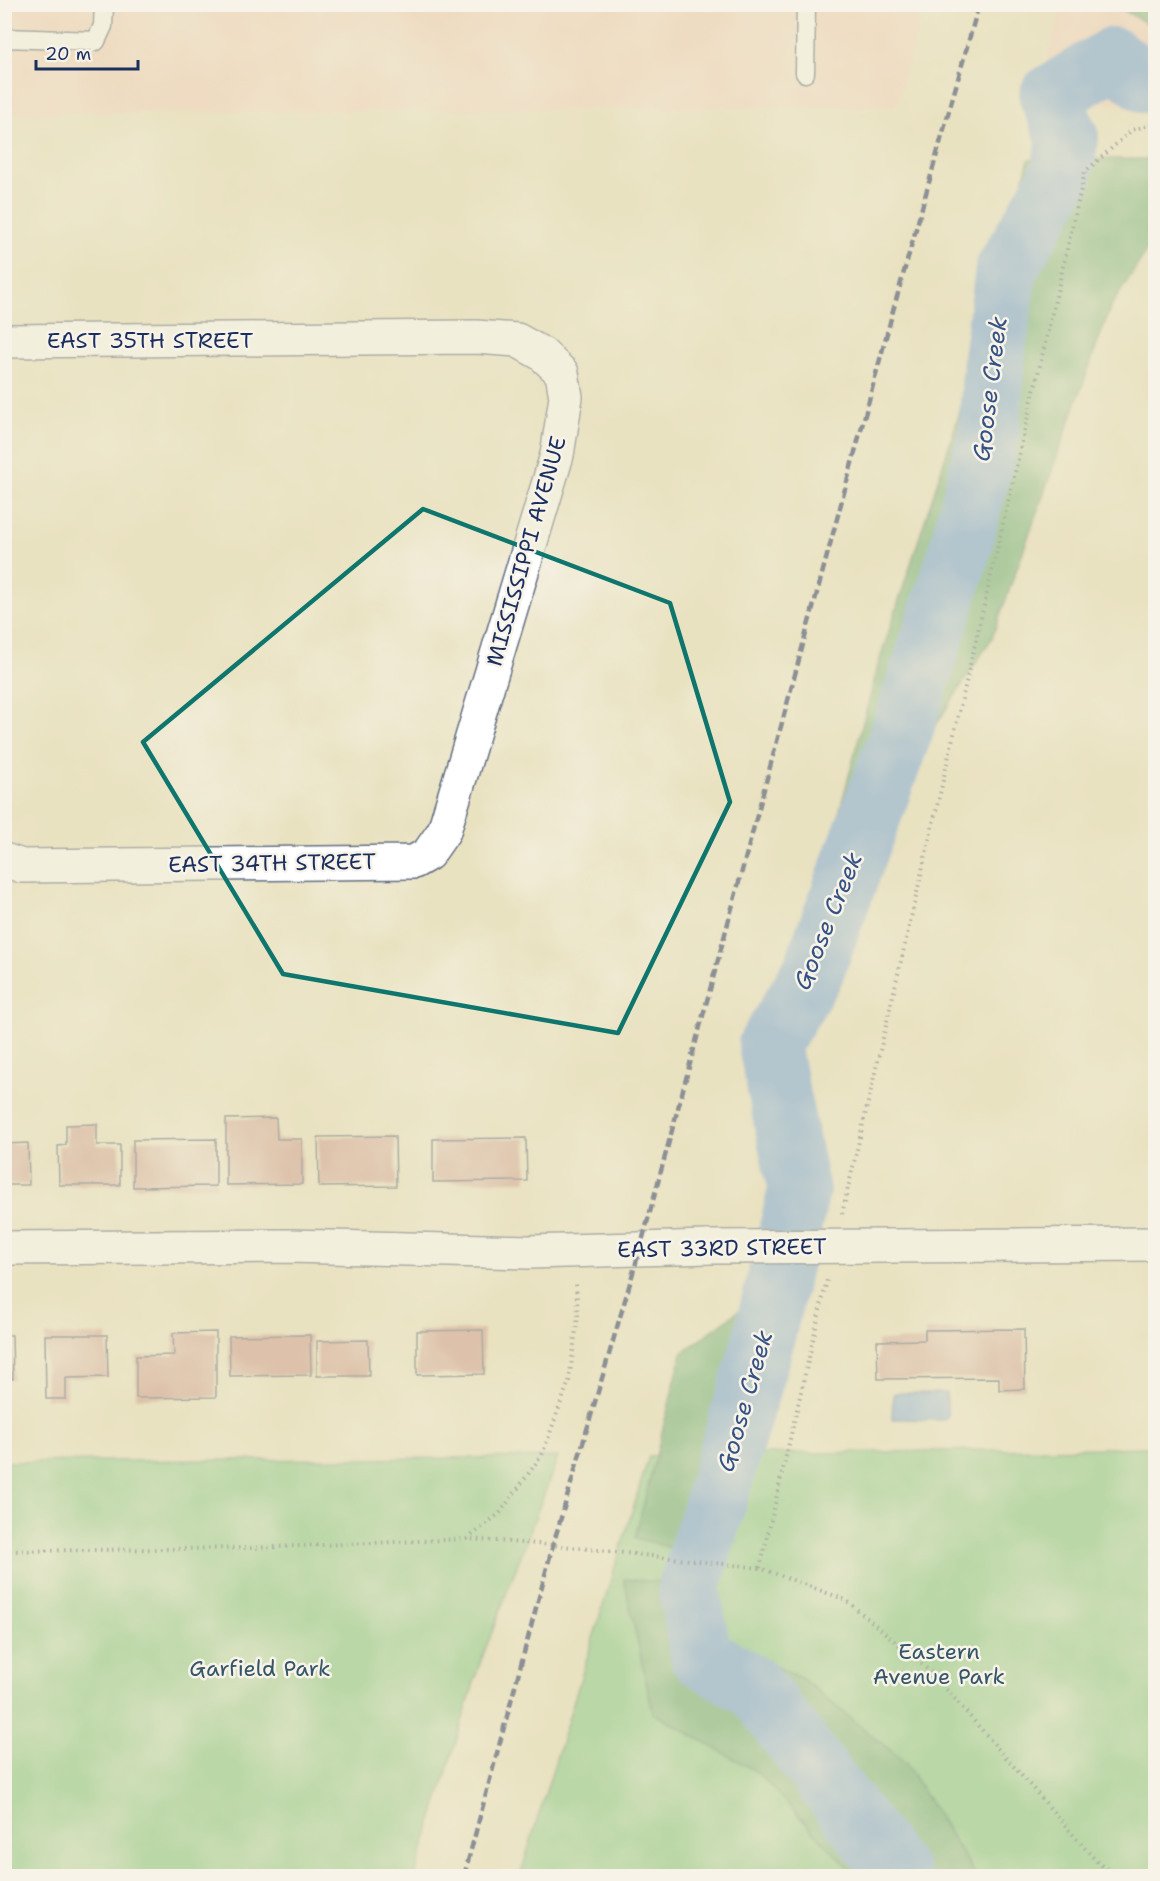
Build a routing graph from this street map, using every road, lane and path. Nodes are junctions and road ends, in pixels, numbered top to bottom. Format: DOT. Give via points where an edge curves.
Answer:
graph roads {
  1 [pos="104,4"];
  2 [pos="806,4"];
  3 [pos="4,38"];
  4 [pos="805,73"];
  5 [pos="1155,123"];
  6 [pos="295,338"];
  7 [pos="4,341"];
  8 [pos="468,751"];
  9 [pos="4,860"];
  10 [pos="841,1219"];
  11 [pos="1155,1244"];
  12 [pos="4,1248"];
  13 [pos="575,1251"];
  14 [pos="828,1277"];
  15 [pos="467,1539"];
  16 [pos="4,1551"];
  17 [pos="760,1568"];
  18 [pos="1119,1876"];
  1 -- 3 [label="lane" via="103,26 96,40"];
  2 -- 4 [label="lane"];
  5 -- 10 [label="path" via="1132,130 1085,172"];
  6 -- 7 [label="street, EAST 35TH STREET"];
  6 -- 8 [label="street, MISSISSIPPI AVENUE" via="517,340 542,354 562,373 566,397 557,455"];
  8 -- 9 [label="street, EAST 34TH STREET" via="444,831 428,854 414,862 22,866"];
  11 -- 13 [label="street, EAST 33RD STREET, bridge"];
  12 -- 13 [label="street, EAST 33RD STREET" via="289,1246"];
  13 -- 15 [label="path" via="578,1315 569,1382 542,1455 500,1513"];
  14 -- 17 [label="path"];
  15 -- 16 [label="path" via="250,1548"];
  15 -- 17 [label="path"];
  17 -- 18 [label="path" via="846,1600 932,1672 1098,1863"];
}
